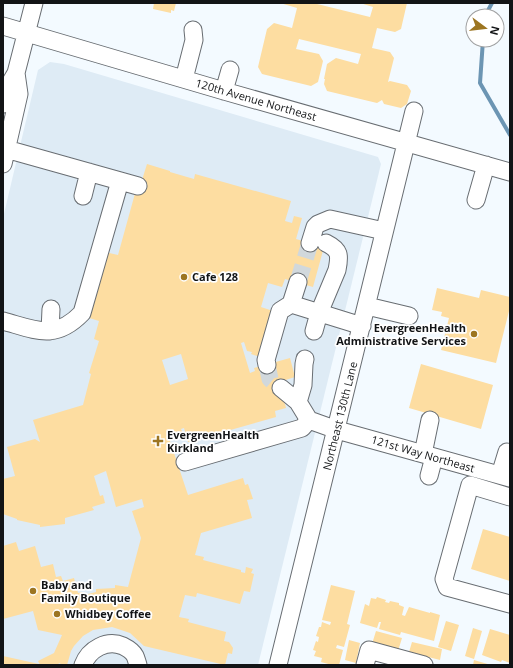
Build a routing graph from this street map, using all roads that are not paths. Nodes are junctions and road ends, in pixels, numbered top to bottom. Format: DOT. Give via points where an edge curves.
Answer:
graph roads {
  1 [pos="34,3"];
  2 [pos="3,26"];
  3 [pos="193,30"];
  4 [pos="27,33"];
  5 [pos="230,70"];
  6 [pos="10,76"];
  7 [pos="184,79"];
  8 [pos="224,91"];
  9 [pos="3,104"];
  10 [pos="414,111"];
  11 [pos="407,143"];
  12 [pos="5,157"];
  13 [pos="486,165"];
  14 [pos="89,172"];
  15 [pos="510,172"];
  16 [pos="120,181"];
  17 [pos="138,186"];
  18 [pos="83,196"];
  19 [pos="476,200"];
  20 [pos="384,231"];
  21 [pos="298,282"];
  22 [pos="291,304"];
  23 [pos="367,306"];
  24 [pos="51,309"];
  25 [pos="319,313"];
  26 [pos="409,316"];
  27 [pos="3,321"];
  28 [pos="362,326"];
  29 [pos="50,331"];
  30 [pos="314,331"];
  31 [pos="305,359"];
  32 [pos="267,365"];
  33 [pos="281,388"];
  34 [pos="298,402"];
  35 [pos="309,420"];
  36 [pos="430,420"];
  37 [pos="337,430"];
  38 [pos="507,452"];
  39 [pos="429,455"];
  40 [pos="185,462"];
  41 [pos="429,476"];
  42 [pos="505,477"];
  43 [pos="510,497"];
  44 [pos="510,604"];
  45 [pos="367,657"];
  46 [pos="405,662"];
  47 [pos="83,665"];
  48 [pos="138,665"];
  49 [pos="278,665"];
  50 [pos="424,665"];
  1 -- 4 [label="street"];
  2 -- 4 [label="street, 120th Avenue Northeast"];
  3 -- 7 [label="street" via="194,40"];
  4 -- 6 [label="street"];
  4 -- 7 [label="street, 120th Avenue Northeast"];
  5 -- 8 [label="street"];
  6 -- 9 [label="street"];
  6 -- 12 [label="street" via="19,94"];
  7 -- 8 [label="street, 120th Avenue Northeast"];
  8 -- 11 [label="street, 120th Avenue Northeast"];
  10 -- 11 [label="street, Northeast 130th Lane"];
  11 -- 13 [label="street, 120th Avenue Northeast"];
  11 -- 20 [label="street, Northeast 130th Lane"];
  12 -- 14 [label="street"];
  13 -- 15 [label="street, 120th Avenue Northeast"];
  13 -- 19 [label="street"];
  14 -- 16 [label="street"];
  14 -- 18 [label="street"];
  16 -- 17 [label="street"];
  16 -- 29 [label="street" via="82,313 73,323"];
  20 -- 23 [label="street, Northeast 130th Lane"];
  20 -- 25 [label="street" via="330,219 315,227 318,243 334,247 338,252 337,270"];
  21 -- 22 [label="street"];
  22 -- 25 [label="street"];
  22 -- 32 [label="street" via="280,311 266,360"];
  23 -- 26 [label="street"];
  23 -- 28 [label="street, Northeast 130th Lane"];
  24 -- 29 [label="street"];
  25 -- 28 [label="street"];
  25 -- 30 [label="street"];
  27 -- 29 [label="street"];
  28 -- 37 [label="street, Northeast 130th Lane"];
  31 -- 34 [label="street" via="303,385"];
  33 -- 34 [label="street"];
  34 -- 35 [label="street"];
  35 -- 37 [label="street, 121st Way Northeast"];
  35 -- 40 [label="street" via="302,428"];
  36 -- 39 [label="street"];
  37 -- 39 [label="street, 121st Way Northeast"];
  37 -- 49 [label="street, Northeast 130th Lane"];
  38 -- 42 [label="street"];
  39 -- 41 [label="street"];
  39 -- 42 [label="street, 121st Way Northeast"];
  43 -- 44 [label="street" via="470,486 444,578 447,587"];
  45 -- 46 [label="street"];
  46 -- 50 [label="street"];
  47 -- 48 [label="street" via="98,646 110,644 128,649 135,656"];
}
